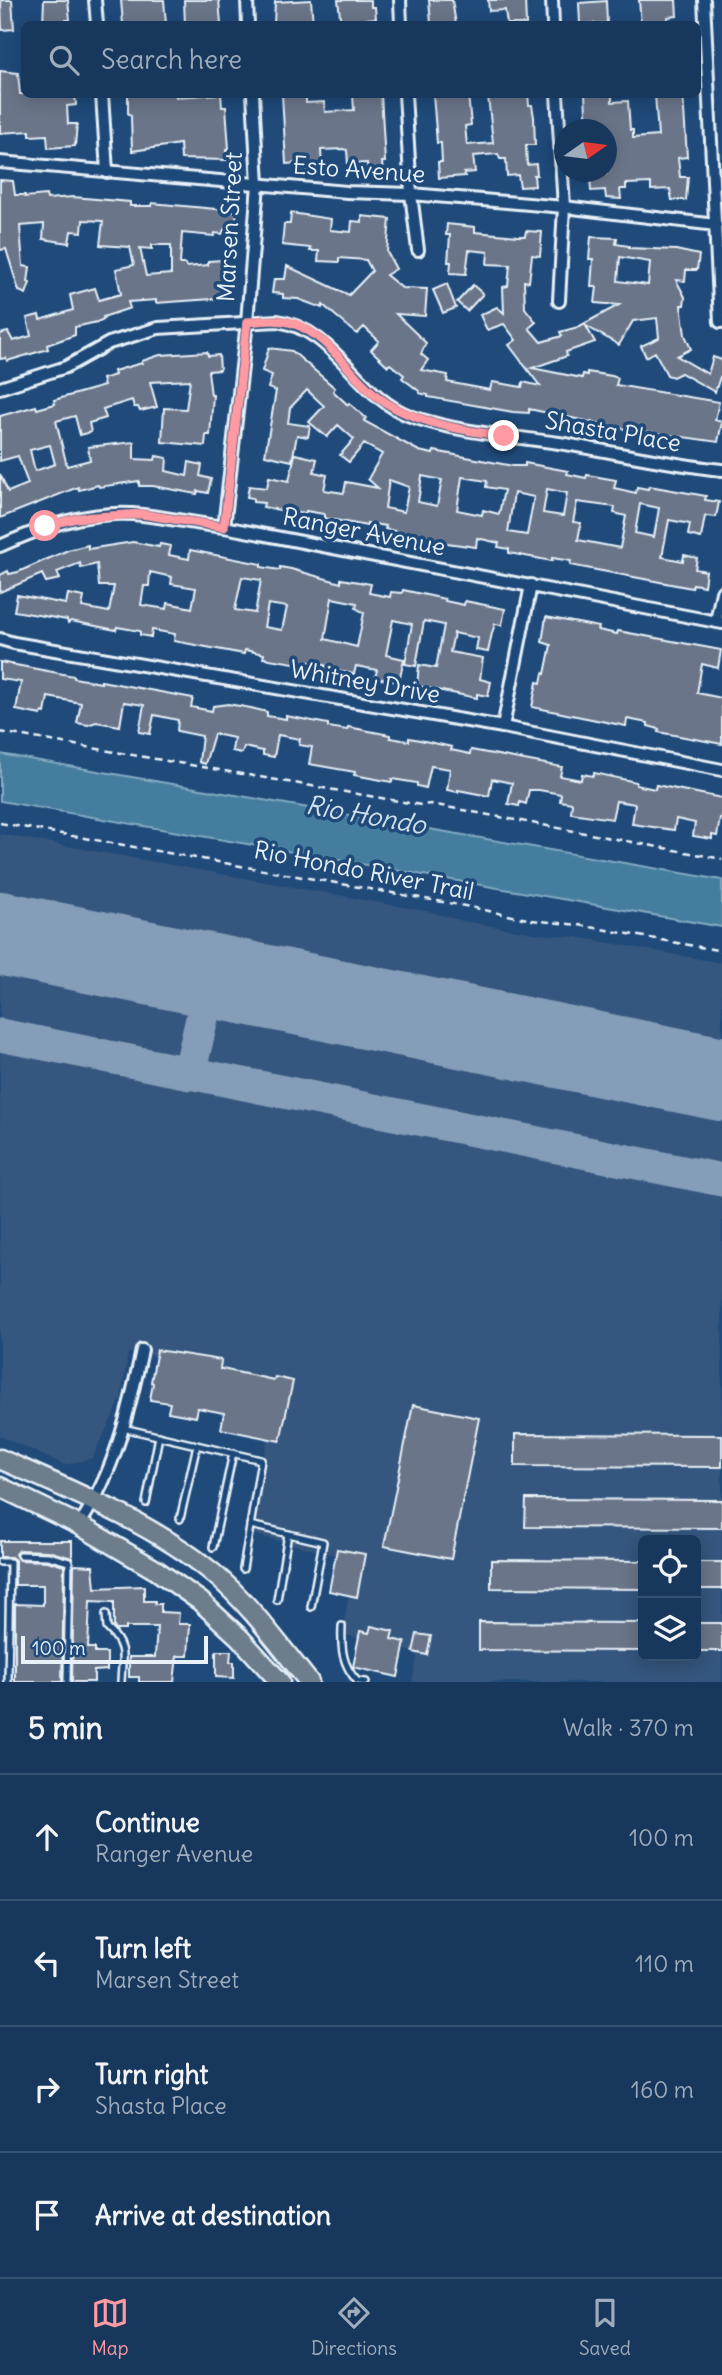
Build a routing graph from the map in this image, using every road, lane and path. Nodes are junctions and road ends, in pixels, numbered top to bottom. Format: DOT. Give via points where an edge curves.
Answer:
graph roads {
  1 [pos="95,0"];
  2 [pos="247,0"];
  3 [pos="400,0"];
  4 [pos="552,0"];
  5 [pos="704,0"];
  6 [pos="97,21"];
  7 [pos="248,21"];
  8 [pos="401,21"];
  9 [pos="554,21"];
  10 [pos="102,98"];
  11 [pos="253,98"];
  12 [pos="405,98"];
  13 [pos="557,98"];
  14 [pos="0,162"];
  15 [pos="107,172"];
  16 [pos="258,184"];
  17 [pos="411,194"];
  18 [pos="564,207"];
  19 [pos="716,225"];
  20 [pos="418,250"];
  21 [pos="559,300"];
  22 [pos="247,322"];
  23 [pos="721,322"];
  24 [pos="0,388"];
  25 [pos="722,470"];
  26 [pos="224,527"];
  27 [pos="0,546"];
  28 [pos="531,585"];
  29 [pos="722,592"];
  30 [pos="719,622"];
  31 [pos="0,639"];
  32 [pos="503,727"];
  33 [pos="0,732"];
  34 [pos="722,770"];
  35 [pos="0,822"];
  36 [pos="722,859"];
  37 [pos="722,951"];
  38 [pos="142,1350"];
  39 [pos="123,1428"];
  40 [pos="159,1436"];
  41 [pos="197,1445"];
  42 [pos="233,1453"];
  43 [pos="0,1459"];
  44 [pos="0,1488"];
  45 [pos="95,1501"];
  46 [pos="146,1503"];
  47 [pos="180,1519"];
  48 [pos="79,1525"];
  49 [pos="250,1525"];
  50 [pos="288,1534"];
  51 [pos="213,1548"];
  52 [pos="20,1555"];
  53 [pos="0,1562"];
  54 [pos="243,1569"];
  55 [pos="277,1600"];
  56 [pos="311,1607"];
  57 [pos="106,1614"];
  58 [pos="342,1626"];
  59 [pos="0,1658"];
  60 [pos="9,1658"];
  61 [pos="8,1682"];
  62 [pos="67,1682"];
  63 [pos="121,1682"];
  64 [pos="280,1682"];
  65 [pos="309,1682"];
  66 [pos="366,1682"];
  1 -- 6 [label="street"];
  2 -- 7 [label="street"];
  3 -- 8 [label="street"];
  4 -- 9 [label="street"];
  5 -- 19 [label="street"];
  10 -- 15 [label="street"];
  11 -- 16 [label="street, Marsen Street"];
  12 -- 17 [label="street"];
  13 -- 18 [label="street"];
  14 -- 15 [label="street, Esto Avenue"];
  15 -- 16 [label="street, Esto Avenue"];
  16 -- 17 [label="street, Esto Avenue"];
  16 -- 22 [label="street, Marsen Street"];
  17 -- 18 [label="street, Esto Avenue"];
  17 -- 20 [label="street"];
  18 -- 19 [label="street, Esto Avenue"];
  18 -- 21 [label="street"];
  19 -- 23 [label="street"];
  22 -- 24 [label="street, Shasta Place" via="158,328 109,343 66,367"];
  22 -- 25 [label="street, Shasta Place" via="295,324 321,340 383,401 411,417"];
  22 -- 26 [label="street, Marsen Street"];
  26 -- 27 [label="street, Ranger Avenue" via="141,514 109,514 45,526"];
  26 -- 28 [label="street, Ranger Avenue"];
  28 -- 30 [label="street, Ranger Avenue"];
  28 -- 32 [label="street"];
  29 -- 30 [label="street"];
  31 -- 32 [label="street, Whitney Drive"];
  32 -- 34 [label="street, Whitney Drive"];
  33 -- 36 [label="path" via="442,806"];
  35 -- 37 [label="path, Rio Hondo River Trail"];
  38 -- 39 [label="street"];
  39 -- 40 [label="lane"];
  39 -- 45 [label="street"];
  40 -- 41 [label="lane"];
  40 -- 46 [label="lane"];
  41 -- 42 [label="lane"];
  41 -- 47 [label="lane"];
  42 -- 49 [label="lane" via="261,1460"];
  42 -- 51 [label="lane"];
  43 -- 45 [label="main road"];
  44 -- 48 [label="main road"];
  45 -- 48 [label="street"];
  45 -- 65 [label="main road" via="213,1573 260,1621"];
  48 -- 64 [label="main road" via="200,1601"];
  49 -- 50 [label="lane"];
  49 -- 54 [label="lane"];
  50 -- 55 [label="lane"];
  50 -- 56 [label="lane" via="323,1542"];
  52 -- 62 [label="lane" via="69,1562"];
  53 -- 60 [label="lane" via="10,1562"];
  57 -- 63 [label="lane" via="107,1628 123,1650"];
  58 -- 66 [label="lane" via="341,1655 357,1681"];
  59 -- 60 [label="lane"];
  60 -- 61 [label="lane"];
}
